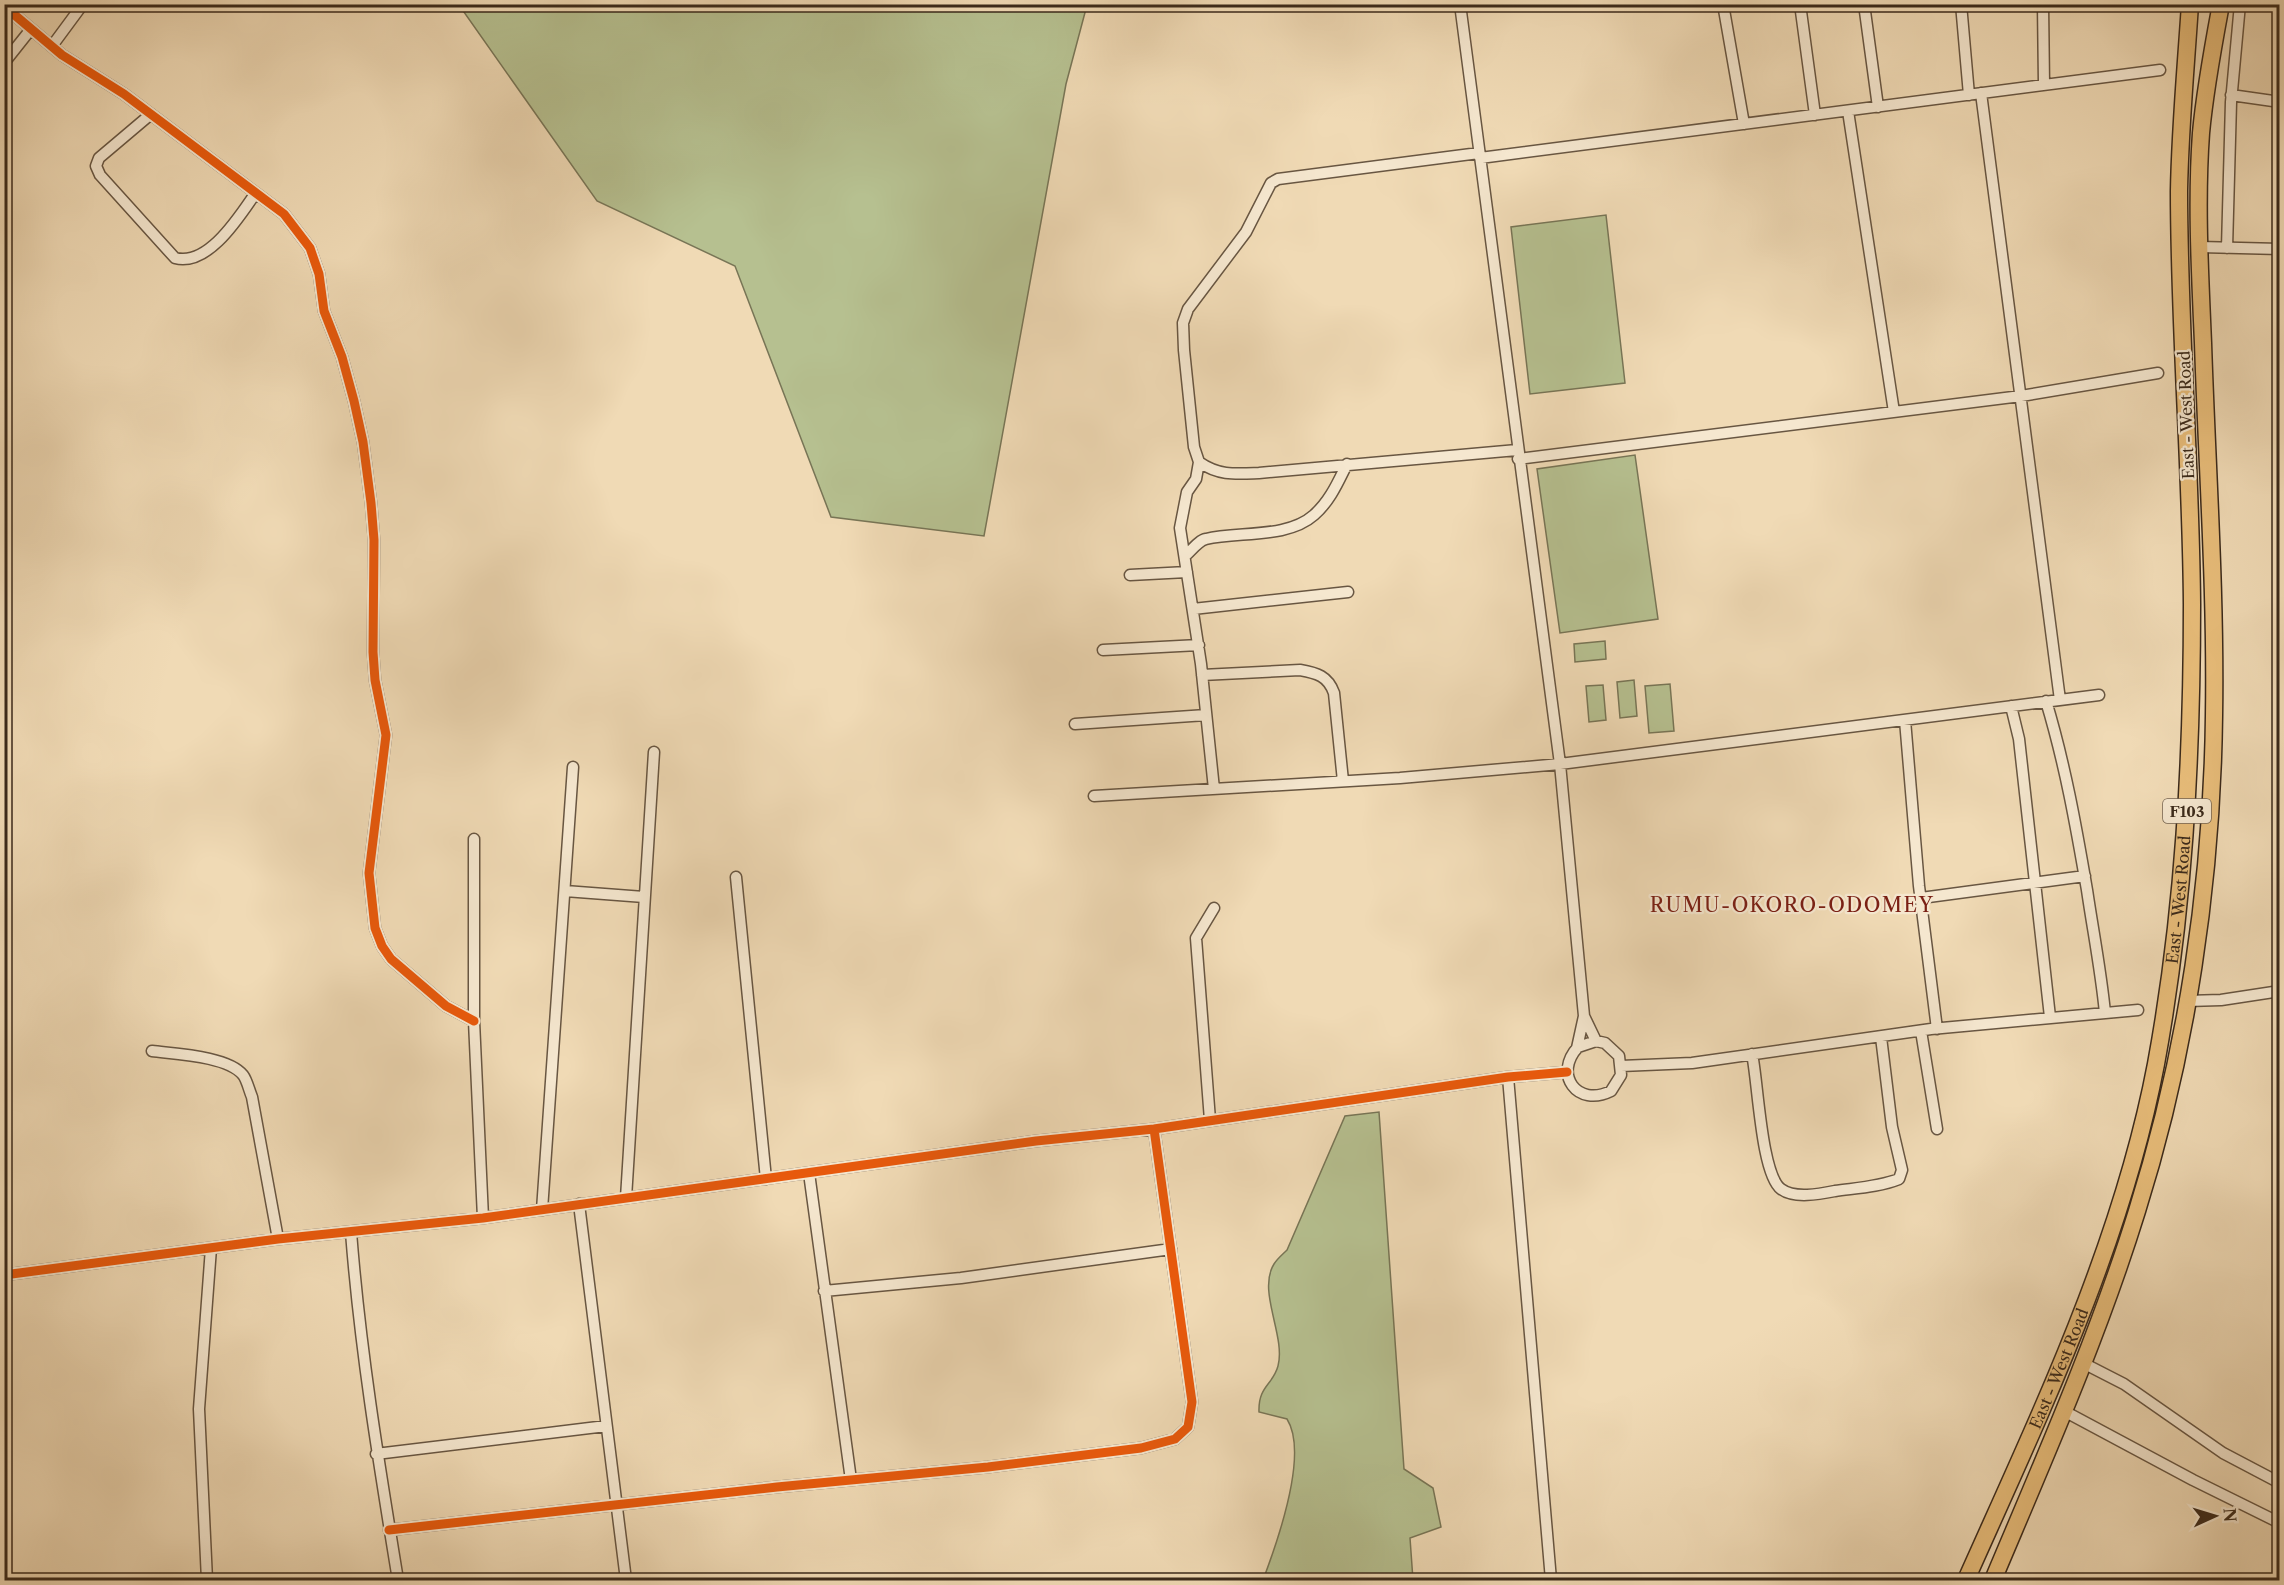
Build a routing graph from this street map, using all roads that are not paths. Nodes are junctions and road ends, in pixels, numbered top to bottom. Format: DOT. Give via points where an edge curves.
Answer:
graph roads {
  1 [pos="83,4"];
  2 [pos="1460,4"];
  3 [pos="1723,4"];
  4 [pos="1800,4"];
  5 [pos="1864,4"];
  6 [pos="1960,4"];
  7 [pos="2043,4"];
  8 [pos="2190,4"];
  9 [pos="2198,4"];
  10 [pos="2219,4"];
  11 [pos="2240,4"];
  12 [pos="4,6"];
  13 [pos="31,29"];
  14 [pos="52,46"];
  15 [pos="4,63"];
  16 [pos="2186,65"];
  17 [pos="2160,70"];
  18 [pos="2044,85"];
  19 [pos="1981,93"];
  20 [pos="1969,95"];
  21 [pos="2231,95"];
  22 [pos="2280,102"];
  23 [pos="1878,107"];
  24 [pos="1848,111"];
  25 [pos="151,114"];
  26 [pos="1815,115"];
  27 [pos="1744,124"];
  28 [pos="1480,155"];
  29 [pos="255,194"];
  30 [pos="2200,248"];
  31 [pos="2227,248"];
  32 [pos="2280,249"];
  33 [pos="2158,373"];
  34 [pos="2021,396"];
  35 [pos="1894,412"];
  36 [pos="1518,454"];
  37 [pos="1200,462"];
  38 [pos="1347,464"];
  39 [pos="1185,556"];
  40 [pos="1187,572"];
  41 [pos="1130,575"];
  42 [pos="1348,592"];
  43 [pos="2213,600"];
  44 [pos="2192,601"];
  45 [pos="1193,609"];
  46 [pos="1199,645"];
  47 [pos="1103,650"];
  48 [pos="1202,675"];
  49 [pos="2098,695"];
  50 [pos="2060,700"];
  51 [pos="2046,701"];
  52 [pos="2011,706"];
  53 [pos="1206,715"];
  54 [pos="1905,720"];
  55 [pos="1075,724"];
  56 [pos="654,752"];
  57 [pos="1560,764"];
  58 [pos="573,767"];
  59 [pos="1343,782"];
  60 [pos="1214,789"];
  61 [pos="1094,796"];
  62 [pos="474,839"];
  63 [pos="736,876"];
  64 [pos="2085,876"];
  65 [pos="2034,883"];
  66 [pos="565,891"];
  67 [pos="644,897"];
  68 [pos="1921,898"];
  69 [pos="1214,908"];
  70 [pos="2280,991"];
  71 [pos="2187,1001"];
  72 [pos="2138,1010"];
  73 [pos="2105,1012"];
  74 [pos="1584,1016"];
  75 [pos="2050,1017"];
  76 [pos="474,1021"];
  77 [pos="1937,1029"];
  78 [pos="1921,1031"];
  79 [pos="1881,1037"];
  80 [pos="1596,1041"];
  81 [pos="1577,1048"];
  82 [pos="152,1051"];
  83 [pos="1752,1054"];
  84 [pos="1622,1066"];
  85 [pos="1567,1072"];
  86 [pos="1508,1077"];
  87 [pos="1210,1120"];
  88 [pos="1154,1129"];
  89 [pos="1937,1129"];
  90 [pos="809,1173"];
  91 [pos="766,1179"];
  92 [pos="626,1198"];
  93 [pos="579,1204"];
  94 [pos="542,1210"];
  95 [pos="483,1218"];
  96 [pos="351,1232"];
  97 [pos="278,1239"];
  98 [pos="211,1248"];
  99 [pos="1172,1249"];
  100 [pos="4,1275"];
  101 [pos="824,1291"];
  102 [pos="2083,1363"];
  103 [pos="2064,1411"];
  104 [pos="606,1426"];
  105 [pos="376,1454"];
  106 [pos="851,1480"];
  107 [pos="2280,1483"];
  108 [pos="616,1506"];
  109 [pos="2280,1522"];
  110 [pos="389,1530"];
  111 [pos="207,1581"];
  112 [pos="398,1581"];
  113 [pos="626,1581"];
  114 [pos="1551,1581"];
  115 [pos="1966,1581"];
  116 [pos="1993,1581"];
  1 -- 14 [label="street"];
  2 -- 28 [label="street"];
  3 -- 27 [label="street"];
  4 -- 26 [label="street"];
  5 -- 23 [label="street"];
  6 -- 20 [label="street"];
  7 -- 18 [label="street"];
  8 -- 16 [label="main road, East - West Road / F103"];
  9 -- 16 [label="main road"];
  10 -- 30 [label="main road, East - West Road / F103" via="2201,135"];
  11 -- 21 [label="street"];
  12 -- 13 [label="street"];
  13 -- 14 [label="street"];
  13 -- 15 [label="street"];
  14 -- 25 [label="street"];
  16 -- 44 [label="main road, East - West Road / F103" via="2180,191"];
  17 -- 18 [label="street"];
  18 -- 19 [label="street"];
  19 -- 20 [label="street"];
  19 -- 34 [label="street"];
  20 -- 23 [label="street"];
  21 -- 22 [label="street"];
  21 -- 31 [label="street"];
  23 -- 24 [label="street"];
  24 -- 26 [label="street"];
  24 -- 35 [label="street"];
  25 -- 29 [label="street"];
  25 -- 29 [label="street" via="99,158 96,166 175,258 193,256 225,235"];
  26 -- 27 [label="street"];
  27 -- 28 [label="street"];
  28 -- 36 [label="street"];
  28 -- 37 [label="street" via="1278,179 1271,183 1246,232 1196,295 1183,323 1194,447"];
  29 -- 76 [label="street" via="284,214 310,248 324,311 342,357 363,442 374,540 375,680 386,735 369,873 375,928 391,959 446,1006"];
  30 -- 31 [label="street"];
  30 -- 43 [label="main road, East - West Road / F103"];
  31 -- 32 [label="street"];
  33 -- 34 [label="street"];
  34 -- 35 [label="street"];
  34 -- 50 [label="street"];
  35 -- 36 [label="street"];
  36 -- 38 [label="street"];
  36 -- 57 [label="street"];
  37 -- 38 [label="street" via="1223,474"];
  37 -- 39 [label="street" via="1196,479 1186,492 1180,528"];
  38 -- 39 [label="street" via="1330,497 1313,516 1285,528 1204,539"];
  39 -- 40 [label="street"];
  40 -- 41 [label="street"];
  40 -- 45 [label="street"];
  42 -- 45 [label="street"];
  43 -- 44 [label="main road"];
  43 -- 71 [label="main road, East - West Road / F103" via="2212,786"];
  44 -- 115 [label="main road, East - West Road / F103" via="2184,850 2155,1066 2097,1268 2036,1424"];
  45 -- 46 [label="street"];
  46 -- 47 [label="street"];
  46 -- 48 [label="street"];
  48 -- 53 [label="street"];
  48 -- 59 [label="street" via="1300,670 1315,672 1330,681"];
  49 -- 50 [label="street"];
  50 -- 51 [label="street"];
  51 -- 52 [label="street"];
  51 -- 64 [label="street" via="2064,761"];
  52 -- 54 [label="street"];
  52 -- 65 [label="street" via="2019,739"];
  53 -- 55 [label="street"];
  53 -- 60 [label="street"];
  54 -- 57 [label="street"];
  54 -- 68 [label="street"];
  56 -- 67 [label="street"];
  57 -- 59 [label="street"];
  57 -- 74 [label="street"];
  58 -- 66 [label="street"];
  59 -- 60 [label="street"];
  60 -- 61 [label="street"];
  62 -- 76 [label="street"];
  63 -- 91 [label="street"];
  64 -- 65 [label="street"];
  64 -- 73 [label="street"];
  65 -- 68 [label="street"];
  65 -- 75 [label="street"];
  66 -- 67 [label="street"];
  66 -- 94 [label="street"];
  67 -- 92 [label="street"];
  68 -- 77 [label="street"];
  69 -- 87 [label="street" via="1196,939"];
  70 -- 71 [label="street"];
  71 -- 102 [label="main road, East - West Road / F103" via="2155,1151 2116,1276"];
  72 -- 73 [label="street"];
  73 -- 75 [label="street"];
  74 -- 80 [label="street"];
  74 -- 81 [label="street"];
  75 -- 77 [label="street"];
  76 -- 95 [label="street"];
  77 -- 78 [label="street"];
  78 -- 79 [label="street"];
  78 -- 89 [label="street"];
  79 -- 83 [label="street"];
  79 -- 83 [label="street" via="1892,1127 1902,1170 1899,1179 1819,1194 1793,1194 1780,1189 1769,1171"];
  80 -- 81 [label="street"];
  80 -- 84 [label="street" via="1613,1049"];
  81 -- 85 [label="street"];
  82 -- 97 [label="street" via="211,1059 233,1066 244,1076 252,1097"];
  83 -- 84 [label="street" via="1692,1063"];
  84 -- 85 [label="street" via="1617,1084 1602,1095 1583,1094 1575,1089"];
  85 -- 86 [label="street"];
  86 -- 87 [label="street"];
  86 -- 114 [label="street"];
  87 -- 88 [label="street"];
  88 -- 90 [label="street" via="1036,1141"];
  88 -- 99 [label="street"];
  90 -- 91 [label="street"];
  90 -- 101 [label="street"];
  91 -- 92 [label="street"];
  92 -- 93 [label="street"];
  93 -- 94 [label="street"];
  93 -- 104 [label="street"];
  94 -- 95 [label="street"];
  95 -- 96 [label="street"];
  96 -- 97 [label="street"];
  96 -- 105 [label="street" via="356,1307"];
  97 -- 98 [label="street"];
  98 -- 100 [label="street"];
  98 -- 111 [label="street" via="199,1409"];
  99 -- 101 [label="street" via="961,1278"];
  99 -- 106 [label="street" via="1192,1402 1188,1427 1175,1439 1141,1448"];
  101 -- 106 [label="street"];
  102 -- 103 [label="main road, East - West Road / F103"];
  102 -- 107 [label="street" via="2124,1384 2223,1454"];
  103 -- 109 [label="street"];
  103 -- 116 [label="main road, East - West Road / F103"];
  104 -- 105 [label="street"];
  104 -- 108 [label="street"];
  105 -- 110 [label="street"];
  106 -- 108 [label="street"];
  108 -- 110 [label="street"];
  108 -- 113 [label="street"];
  110 -- 112 [label="street"];
}
